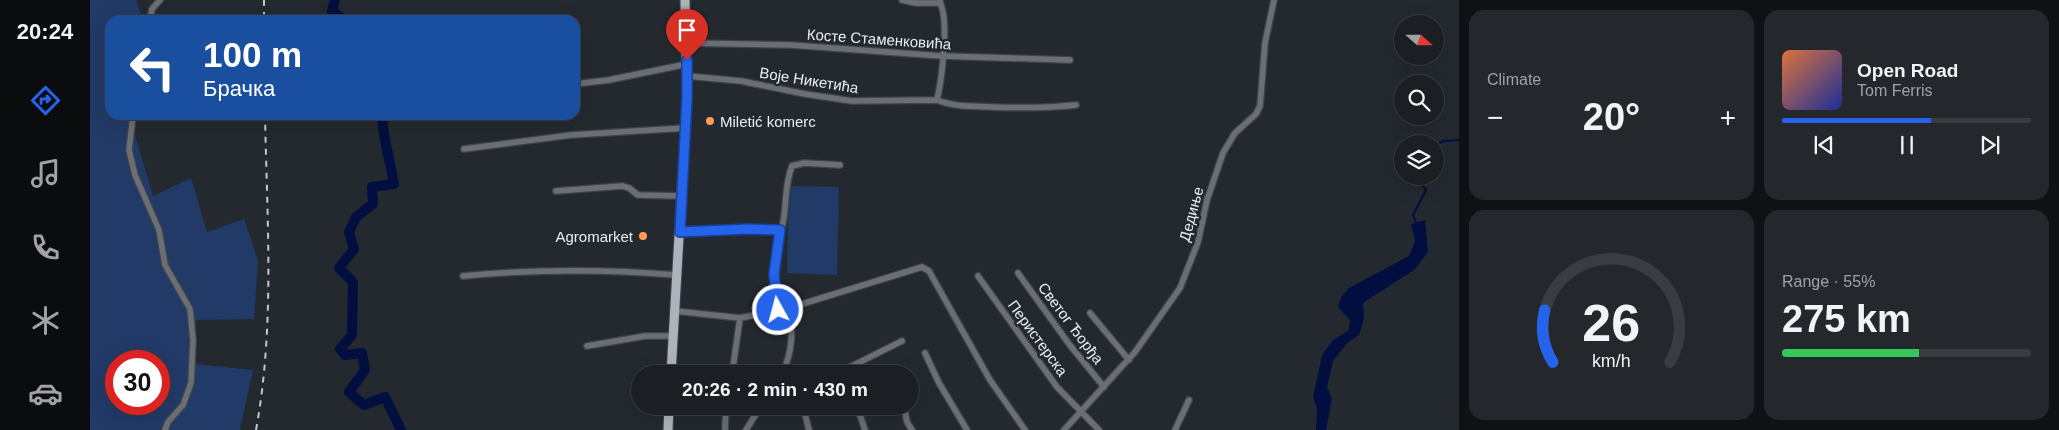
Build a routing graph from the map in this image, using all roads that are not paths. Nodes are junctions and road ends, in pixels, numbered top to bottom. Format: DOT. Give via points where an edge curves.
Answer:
graph roads {
  1 [pos="160,0"];
  2 [pos="686,0"];
  3 [pos="902,0"];
  4 [pos="1274,0"];
  5 [pos="940,2"];
  6 [pos="151,15"];
  7 [pos="686,43"];
  8 [pos="942,56"];
  9 [pos="1070,60"];
  10 [pos="687,64"];
  11 [pos="687,76"];
  12 [pos="580,83"];
  13 [pos="937,100"];
  14 [pos="1076,105"];
  15 [pos="133,120"];
  16 [pos="685,128"];
  17 [pos="464,150"];
  18 [pos="840,165"];
  19 [pos="556,191"];
  20 [pos="682,196"];
  21 [pos="780,230"];
  22 [pos="680,232"];
  23 [pos="1018,273"];
  24 [pos="463,276"];
  25 [pos="677,276"];
  26 [pos="978,276"];
  27 [pos="789,308"];
  28 [pos="778,310"];
  29 [pos="675,311"];
  30 [pos="1090,313"];
  31 [pos="740,318"];
  32 [pos="674,336"];
  33 [pos="902,341"];
  34 [pos="587,346"];
  35 [pos="925,353"];
  36 [pos="1128,360"];
  37 [pos="672,365"];
  38 [pos="733,365"];
  39 [pos="786,365"];
  40 [pos="858,365"];
  41 [pos="1104,387"];
  42 [pos="1189,400"];
  43 [pos="1081,413"];
  44 [pos="669,415"];
  45 [pos="726,415"];
  46 [pos="755,415"];
  47 [pos="805,415"];
  48 [pos="859,415"];
  49 [pos="907,415"];
  50 [pos="165,430"];
  51 [pos="668,430"];
  52 [pos="725,430"];
  53 [pos="746,430"];
  54 [pos="809,430"];
  55 [pos="865,430"];
  56 [pos="912,430"];
  57 [pos="967,430"];
  58 [pos="1025,430"];
  59 [pos="1064,430"];
  60 [pos="1099,430"];
  61 [pos="1175,430"];
  1 -- 6 [label="street"];
  2 -- 7 [label="main road"];
  3 -- 5 [label="street"];
  4 -- 36 [label="street, Дедиње" via="1265,43 1261,102 1256,114 1235,133 1223,153 1207,200 1198,242 1180,288"];
  5 -- 8 [label="street" via="943,11"];
  7 -- 8 [label="street, Косте Стаменковића" via="792,45"];
  7 -- 10 [label="main road"];
  8 -- 9 [label="street, Косте Стаменковића"];
  8 -- 13 [label="street"];
  10 -- 11 [label="main road"];
  10 -- 12 [label="street"];
  11 -- 13 [label="street, Воје Никетића" via="741,81 852,101"];
  11 -- 16 [label="main road"];
  13 -- 14 [label="street, Воје Никетића" via="968,106 1045,108"];
  15 -- 50 [label="street" via="130,150 135,175 159,230 166,264 190,309 193,340 191,383 183,405"];
  16 -- 17 [label="street" via="571,135"];
  16 -- 20 [label="main road"];
  18 -- 21 [label="street" via="804,162 792,166"];
  19 -- 20 [label="street" via="622,186 638,196"];
  20 -- 22 [label="main road"];
  21 -- 22 [label="street"];
  21 -- 28 [label="street" via="774,274"];
  22 -- 25 [label="main road"];
  23 -- 41 [label="street, Светог Ђорђа"];
  24 -- 25 [label="street" via="564,270"];
  25 -- 29 [label="main road"];
  26 -- 43 [label="street, Перистерска" via="1057,387"];
  27 -- 28 [label="street"];
  27 -- 39 [label="street" via="792,350"];
  27 -- 58 [label="street" via="922,266 929,271 990,380"];
  28 -- 31 [label="street"];
  29 -- 31 [label="street"];
  29 -- 32 [label="main road"];
  30 -- 36 [label="street"];
  31 -- 38 [label="street"];
  32 -- 34 [label="street" via="645,336"];
  32 -- 37 [label="main road"];
  33 -- 40 [label="street"];
  35 -- 57 [label="street"];
  36 -- 41 [label="street, Дедиње"];
  41 -- 43 [label="street, Дедиње"];
  42 -- 61 [label="street"];
  43 -- 59 [label="street, Дедиње"];
  43 -- 60 [label="street"];
  44 -- 51 [label="main road"];
  45 -- 52 [label="street"];
  46 -- 53 [label="street"];
  47 -- 54 [label="street"];
  48 -- 55 [label="street"];
  49 -- 56 [label="street"];
}
